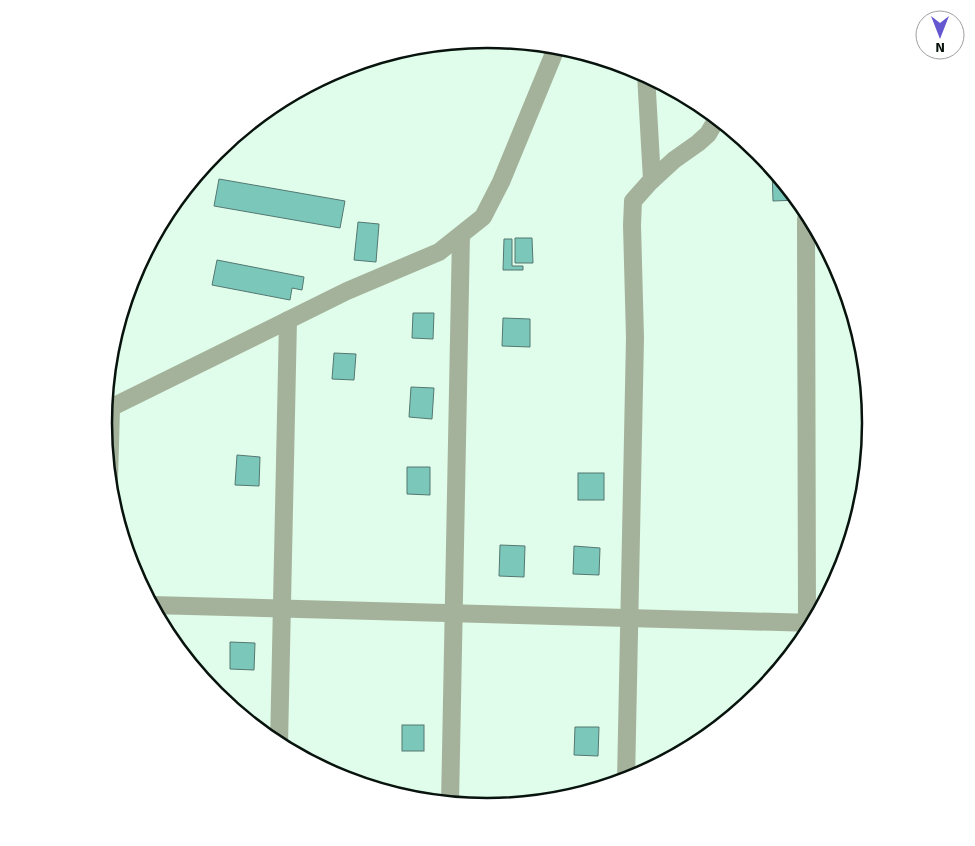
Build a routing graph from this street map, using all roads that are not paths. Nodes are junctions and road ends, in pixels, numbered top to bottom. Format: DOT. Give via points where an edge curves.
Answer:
graph roads {
  1 [pos="554,54"];
  2 [pos="646,83"];
  3 [pos="714,124"];
  4 [pos="652,180"];
  5 [pos="806,224"];
  6 [pos="461,235"];
  7 [pos="288,320"];
  8 [pos="113,407"];
  9 [pos="159,605"];
  10 [pos="282,608"];
  11 [pos="454,613"];
  12 [pos="811,614"];
  13 [pos="629,618"];
  14 [pos="806,623"];
  15 [pos="279,735"];
  16 [pos="626,772"];
  17 [pos="450,796"];
  1 -- 6 [label="street" via="501,182 483,217"];
  2 -- 4 [label="street"];
  3 -- 4 [label="street" via="708,134"];
  4 -- 13 [label="street" via="633,201 635,338"];
  5 -- 12 [label="street"];
  6 -- 7 [label="street" via="439,252"];
  6 -- 11 [label="street"];
  7 -- 8 [label="street"];
  7 -- 10 [label="street"];
  9 -- 10 [label="street"];
  10 -- 11 [label="street"];
  10 -- 15 [label="street"];
  11 -- 13 [label="street"];
  11 -- 17 [label="street"];
  13 -- 14 [label="street"];
  13 -- 16 [label="street"];
}
